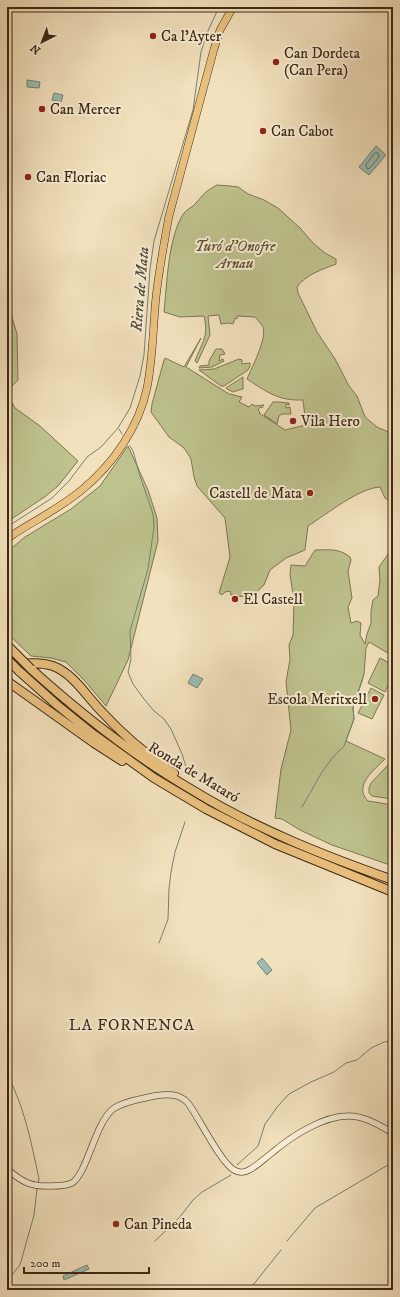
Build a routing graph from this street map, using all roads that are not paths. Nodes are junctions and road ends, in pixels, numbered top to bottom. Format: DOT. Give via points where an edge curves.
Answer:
graph roads {
  1 [pos="233,7"];
  2 [pos="7,539"];
  3 [pos="7,645"];
  4 [pos="7,659"];
  5 [pos="7,664"];
  6 [pos="7,681"];
  7 [pos="154,778"];
  8 [pos="223,807"];
  9 [pos="341,861"];
  10 [pos="393,876"];
  11 [pos="393,880"];
  12 [pos="393,892"];
  13 [pos="393,1133"];
  14 [pos="7,1169"];
  1 -- 2 [label="main road" via="220,30 214,48 171,209 156,297 147,388 142,406 122,446 93,480 66,502"];
  3 -- 8 [label="highway, Ronda de Mataró, bridge" via="83,714 138,755 194,792"];
  4 -- 7 [label="highway, Ronda de Mataró, bridge" via="92,734"];
  5 -- 8 [label="highway" via="48,664 60,670 73,679 101,712 131,740"];
  6 -- 7 [label="highway" via="145,777"];
  7 -- 12 [label="highway, Ronda de Mataró" via="217,815 275,844"];
  8 -- 9 [label="highway, Ronda de Mataró" via="277,835"];
  9 -- 10 [label="highway"];
  9 -- 11 [label="highway, Ronda de Mataró"];
  13 -- 14 [label="street" via="365,1119 350,1116 334,1117 322,1121 292,1139 249,1170 239,1172 231,1169 223,1160 185,1100 173,1095 161,1095 114,1108 105,1119 80,1173 73,1182 63,1186 32,1185 18,1179"];
}
